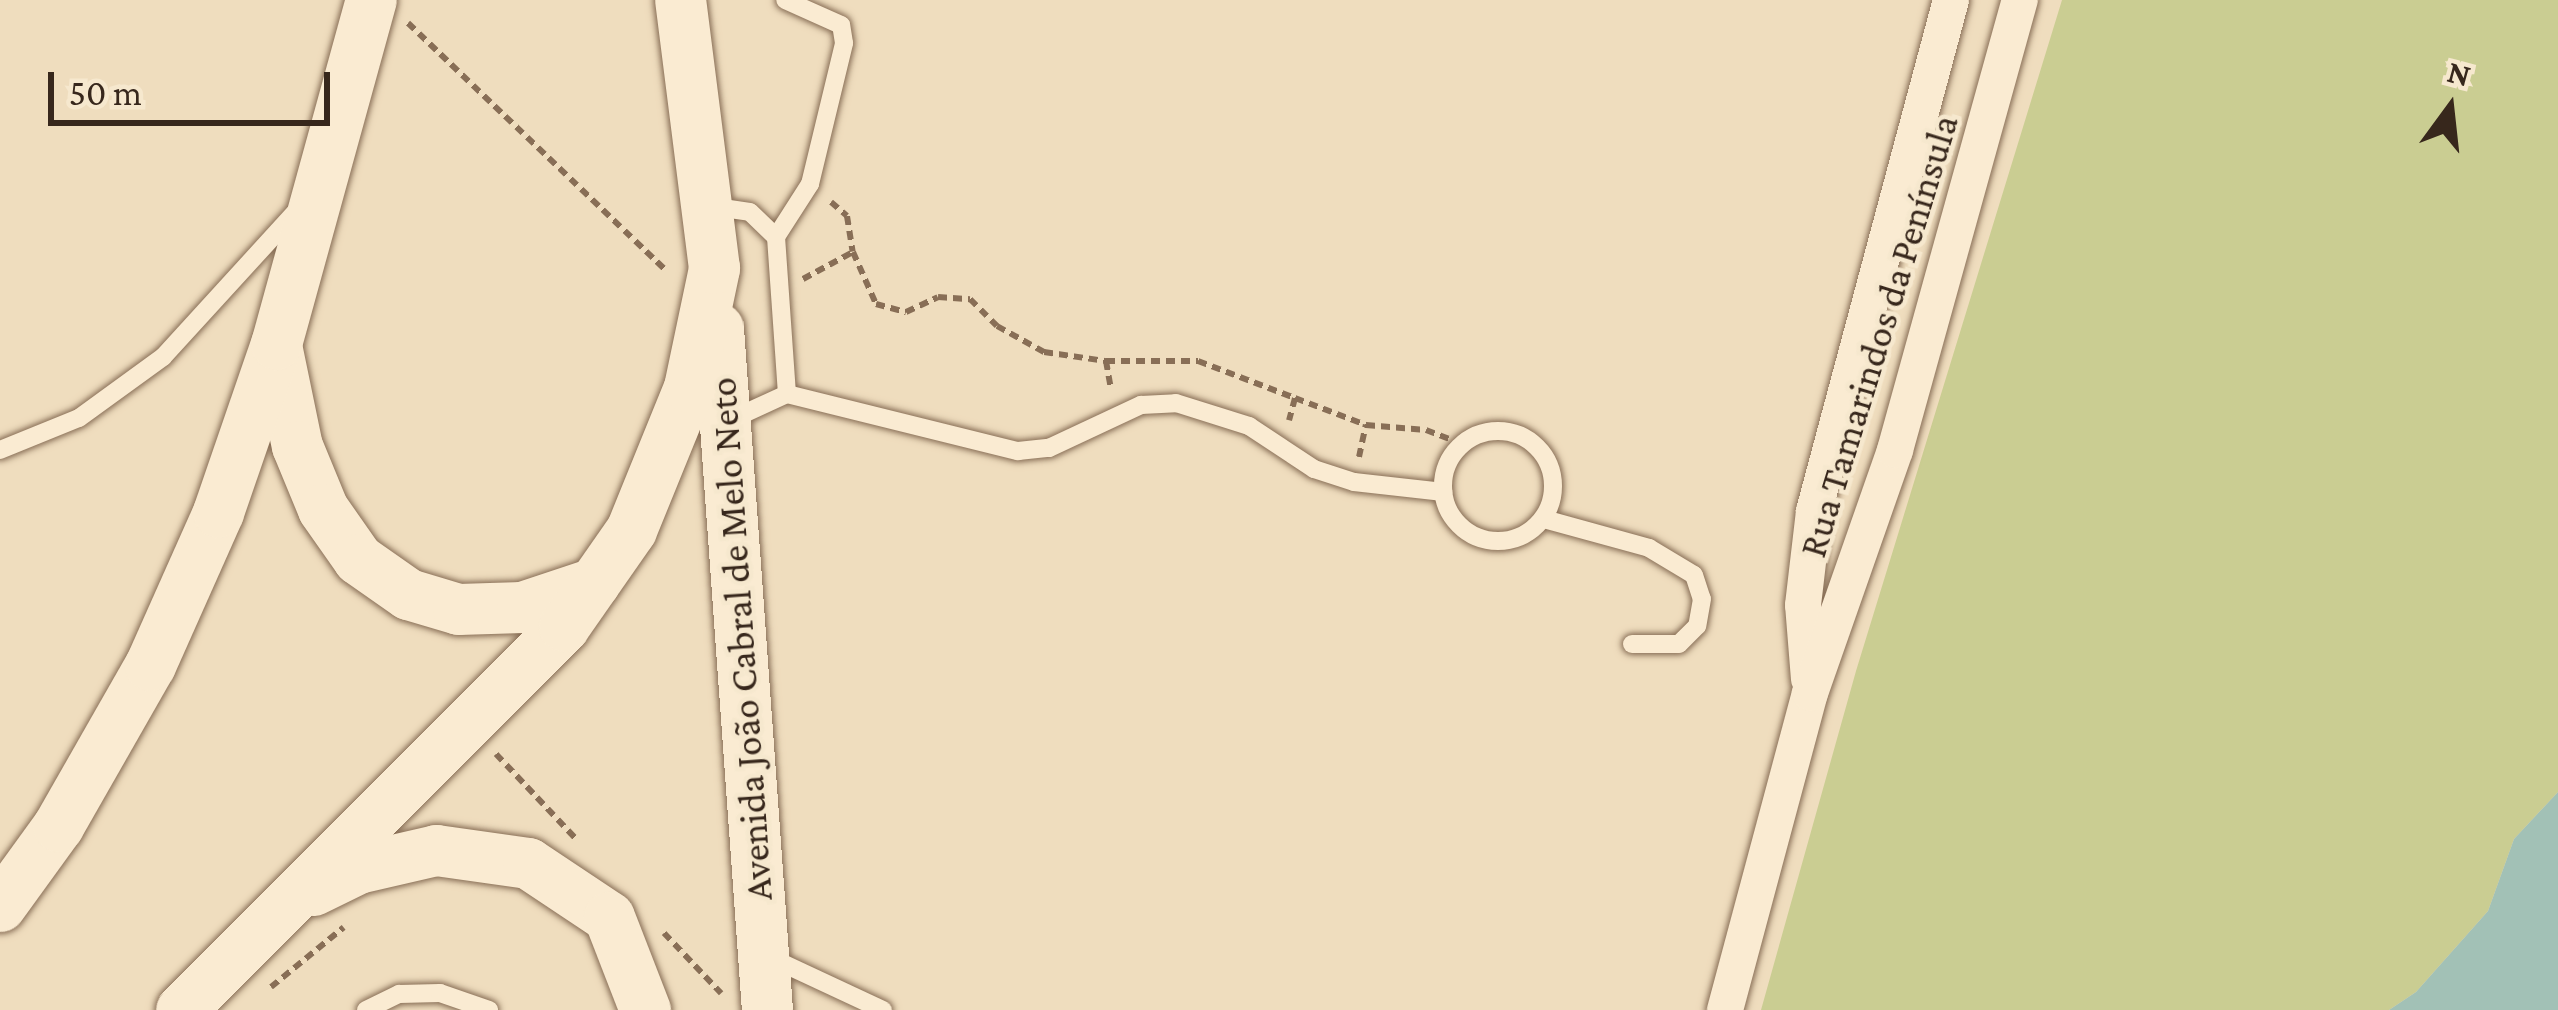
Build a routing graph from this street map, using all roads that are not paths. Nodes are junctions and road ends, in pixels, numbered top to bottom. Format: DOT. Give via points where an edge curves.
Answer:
graph roads {
  1 [pos="351,0"];
  2 [pos="680,0"];
  3 [pos="785,0"];
  4 [pos="1951,0"];
  5 [pos="2020,0"];
  6 [pos="386,8"];
  7 [pos="352,60"];
  8 [pos="323,181"];
  9 [pos="706,206"];
  10 [pos="776,237"];
  11 [pos="714,268"];
  12 [pos="276,344"];
  13 [pos="787,394"];
  14 [pos="725,422"];
  15 [pos="0,450"];
  16 [pos="1442,492"];
  17 [pos="1544,519"];
  18 [pos="594,583"];
  19 [pos="1632,644"];
  20 [pos="1810,693"];
  21 [pos="0,906"];
  22 [pos="280,906"];
  23 [pos="763,953"];
  24 [pos="181,1010"];
  25 [pos="366,1010"];
  26 [pos="489,1010"];
  27 [pos="645,1010"];
  28 [pos="767,1010"];
  29 [pos="884,1010"];
  30 [pos="1725,1010"];
  1 -- 7 [label="street"];
  2 -- 9 [label="street, Avenida João Cabral de Melo Neto"];
  3 -- 10 [label="lane" via="841,25 844,43 810,184"];
  4 -- 20 [label="street, Rua Tamarindos da Península" via="1814,511 1803,604"];
  5 -- 20 [label="street, Rua Tamarindos da Península" via="1895,450"];
  6 -- 7 [label="street"];
  7 -- 8 [label="street"];
  8 -- 12 [label="street"];
  8 -- 15 [label="lane" via="163,357 80,418"];
  9 -- 10 [label="lane" via="750,212"];
  9 -- 11 [label="street, Avenida João Cabral de Melo Neto"];
  10 -- 13 [label="lane"];
  11 -- 14 [label="street, Avenida João Cabral de Melo Neto"];
  11 -- 18 [label="street" via="664,462"];
  12 -- 18 [label="street" via="297,446 323,509 358,559 408,594 458,609 522,607"];
  12 -- 21 [label="street" via="218,512 150,665 58,826"];
  13 -- 14 [label="lane"];
  13 -- 16 [label="lane" via="1018,451 1049,448 1141,405 1194,406 1354,482"];
  14 -- 23 [label="street, Avenida João Cabral de Melo Neto"];
  16 -- 17 [label="lane" via="1452,517 1484,539 1524,536"];
  16 -- 17 [label="lane" via="1446,465 1462,444 1486,432 1513,432 1536,445 1551,468 1554,494"];
  17 -- 19 [label="lane" via="1649,548 1694,575 1702,599 1697,626 1679,644"];
  18 -- 22 [label="street" via="469,725"];
  20 -- 30 [label="street, Rua Tamarindos da Península"];
  22 -- 24 [label="street"];
  22 -- 27 [label="street" via="358,868 436,850 528,863 609,917"];
  23 -- 28 [label="street, Avenida João Cabral de Melo Neto"];
  23 -- 29 [label="lane"];
  25 -- 26 [label="lane" via="399,994 440,993"];
}
